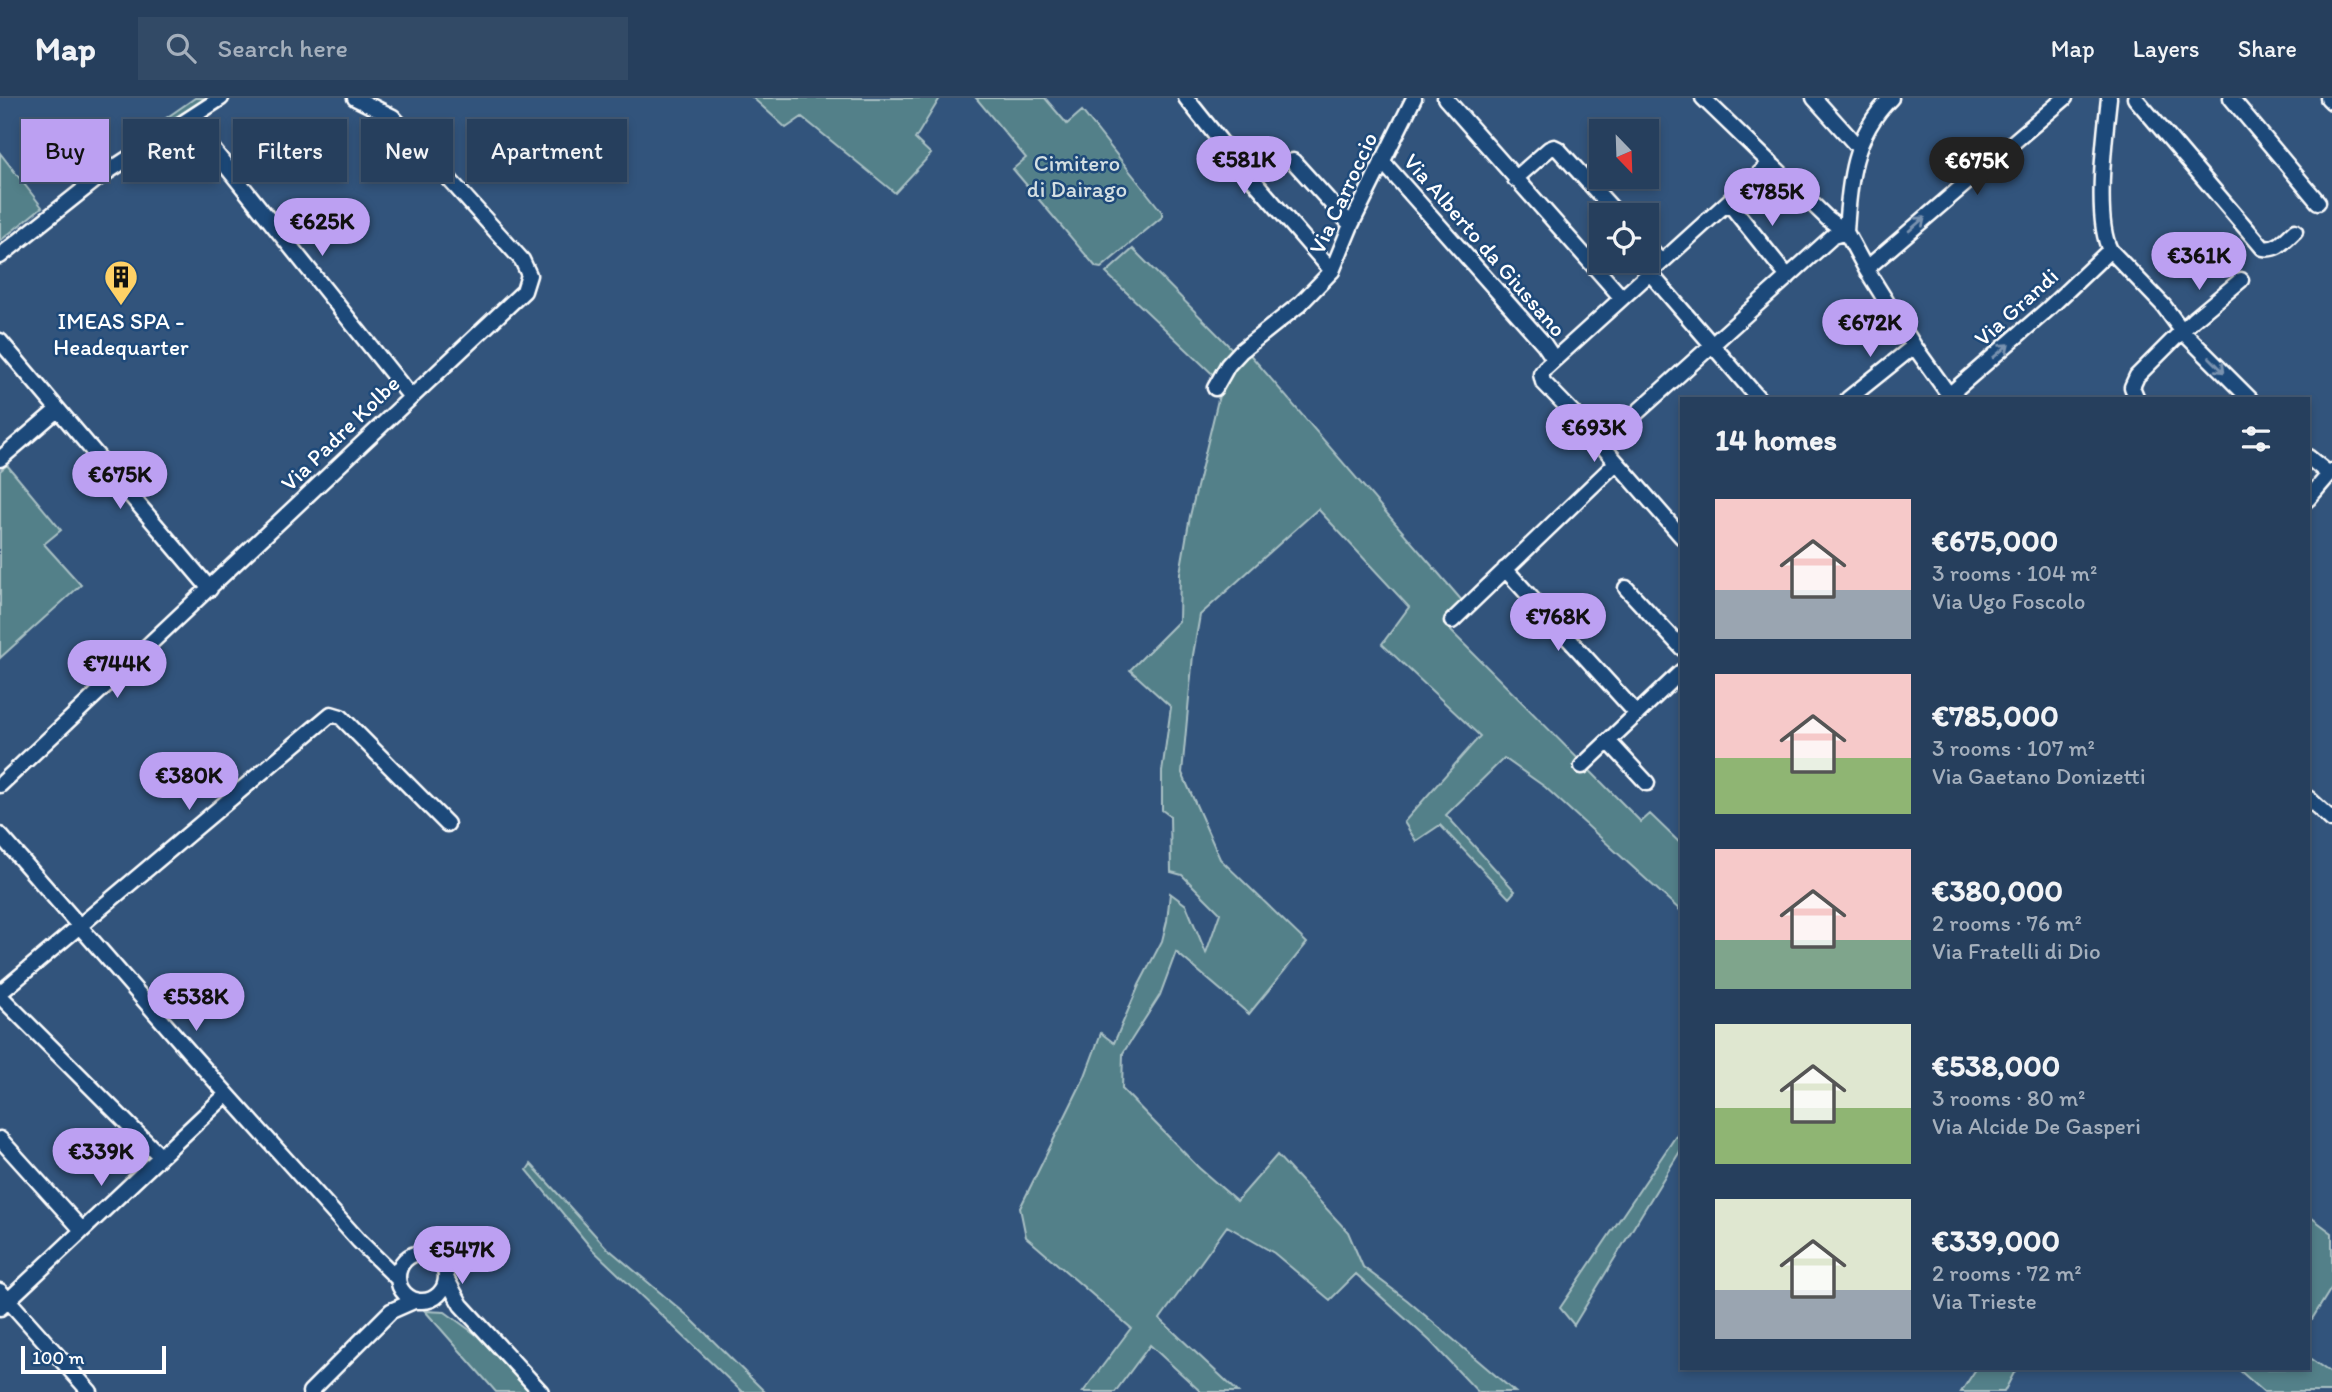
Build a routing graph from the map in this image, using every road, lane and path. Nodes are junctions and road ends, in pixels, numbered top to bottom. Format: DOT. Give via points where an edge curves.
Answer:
graph roads {
  1 [pos="221,98"];
  2 [pos="1186,98"];
  3 [pos="1414,98"];
  4 [pos="1445,98"];
  5 [pos="1705,98"];
  6 [pos="1814,98"];
  7 [pos="1891,98"];
  8 [pos="2065,98"];
  9 [pos="2109,98"];
  10 [pos="2135,98"];
  11 [pos="2231,98"];
  12 [pos="2328,98"];
  13 [pos="361,99"];
  14 [pos="2332,102"];
  15 [pos="1858,147"];
  16 [pos="219,157"];
  17 [pos="1293,161"];
  18 [pos="1382,162"];
  19 [pos="1771,163"];
  20 [pos="1515,179"];
  21 [pos="1728,202"];
  22 [pos="2318,202"];
  23 [pos="1607,203"];
  24 [pos="1351,225"];
  25 [pos="2295,231"];
  26 [pos="1846,232"];
  27 [pos="2110,250"];
  28 [pos="0,256"];
  29 [pos="1659,260"];
  30 [pos="1661,262"];
  31 [pos="1866,269"];
  32 [pos="1332,271"];
  33 [pos="1649,273"];
  34 [pos="1651,273"];
  35 [pos="1788,277"];
  36 [pos="2241,280"];
  37 [pos="1622,298"];
  38 [pos="2183,332"];
  39 [pos="0,341"];
  40 [pos="1712,345"];
  41 [pos="1914,346"];
  42 [pos="1554,359"];
  43 [pos="1215,387"];
  44 [pos="411,397"];
  45 [pos="1757,397"];
  46 [pos="1850,397"];
  47 [pos="1950,397"];
  48 [pos="2136,397"];
  49 [pos="2248,397"];
  50 [pos="57,410"];
  51 [pos="1601,445"];
  52 [pos="2310,458"];
  53 [pos="0,459"];
  54 [pos="1616,463"];
  55 [pos="2331,472"];
  56 [pos="2310,497"];
  57 [pos="1680,532"];
  58 [pos="1505,569"];
  59 [pos="1626,587"];
  60 [pos="210,589"];
  61 [pos="1452,621"];
  62 [pos="1680,646"];
  63 [pos="1680,673"];
  64 [pos="1637,714"];
  65 [pos="1608,741"];
  66 [pos="1582,766"];
  67 [pos="1647,783"];
  68 [pos="0,785"];
  69 [pos="2310,800"];
  70 [pos="2332,820"];
  71 [pos="447,824"];
  72 [pos="0,835"];
  73 [pos="80,928"];
  74 [pos="0,995"];
  75 [pos="227,1094"];
  76 [pos="0,1139"];
  77 [pos="160,1156"];
  78 [pos="82,1230"];
  79 [pos="371,1251"];
  80 [pos="411,1256"];
  81 [pos="446,1278"];
  82 [pos="399,1283"];
  83 [pos="434,1298"];
  84 [pos="3,1300"];
  85 [pos="416,1300"];
  86 [pos="461,1305"];
  87 [pos="391,1311"];
  88 [pos="90,1392"];
  89 [pos="310,1392"];
  90 [pos="541,1392"];
  1 -- 28 [label="street" via="98,178"];
  2 -- 32 [label="street"];
  3 -- 18 [label="street, Via Carroccio"];
  4 -- 20 [label="street"];
  5 -- 19 [label="street"];
  6 -- 15 [label="street"];
  7 -- 15 [label="street"];
  31 -- 8 [label="street, one-way"];
  9 -- 27 [label="street" via="2101,214"];
  10 -- 25 [label="street" via="2263,248 2277,247"];
  11 -- 22 [label="street"];
  12 -- 14 [label="street"];
  13 -- 44 [label="street, Via Padre Kolbe" via="393,117 522,260 529,275 524,291"];
  15 -- 26 [label="street"];
  16 -- 44 [label="street"];
  17 -- 24 [label="street"];
  18 -- 24 [label="street, Via Carroccio"];
  18 -- 42 [label="street, Via Alberto da Giussano"];
  19 -- 21 [label="street"];
  19 -- 26 [label="street"];
  20 -- 23 [label="street" via="1554,147"];
  20 -- 37 [label="street"];
  21 -- 30 [label="street"];
  21 -- 35 [label="street"];
  24 -- 32 [label="street, Via Carroccio"];
  26 -- 31 [label="street"];
  26 -- 35 [label="street" via="1833,236"];
  27 -- 38 [label="street"];
  47 -- 27 [label="street, Via Grandi, one-way"];
  29 -- 30 [label="street"];
  31 -- 41 [label="street"];
  32 -- 43 [label="street, Via Carroccio" via="1300,304 1241,351"];
  33 -- 37 [label="street"];
  34 -- 40 [label="street"];
  35 -- 40 [label="street"];
  36 -- 38 [label="street"];
  37 -- 42 [label="street"];
  38 -- 48 [label="street" via="2137,376 2132,387"];
  38 -- 49 [label="street, one-way"];
  39 -- 50 [label="street"];
  40 -- 45 [label="street"];
  40 -- 51 [label="street"];
  41 -- 46 [label="street"];
  41 -- 47 [label="street"];
  42 -- 51 [label="street" via="1541,374 1543,382"];
  44 -- 60 [label="street, Via Padre Kolbe"];
  50 -- 53 [label="street"];
  50 -- 60 [label="street"];
  51 -- 54 [label="street"];
  52 -- 55 [label="street"];
  54 -- 57 [label="street"];
  54 -- 58 [label="street"];
  55 -- 56 [label="street"];
  58 -- 61 [label="street"];
  58 -- 64 [label="street"];
  59 -- 62 [label="street"];
  60 -- 68 [label="street, Via Padre Kolbe"];
  63 -- 64 [label="street"];
  64 -- 65 [label="street"];
  65 -- 66 [label="street"];
  65 -- 67 [label="street"];
  69 -- 70 [label="street"];
  71 -- 73 [label="street" via="341,717 331,715"];
  72 -- 73 [label="street"];
  73 -- 74 [label="street"];
  73 -- 75 [label="street"];
  74 -- 77 [label="street"];
  75 -- 77 [label="street"];
  75 -- 79 [label="street"];
  76 -- 78 [label="street"];
  77 -- 78 [label="street"];
  78 -- 84 [label="street"];
  79 -- 80 [label="street"];
  79 -- 82 [label="street"];
  80 -- 81 [label="street" via="433,1255"];
  80 -- 82 [label="street" via="401,1265"];
  81 -- 83 [label="street"];
  81 -- 86 [label="street"];
  82 -- 85 [label="street" via="404,1294"];
  82 -- 87 [label="street"];
  83 -- 85 [label="street"];
  83 -- 86 [label="street"];
  84 -- 88 [label="street"];
  85 -- 87 [label="street"];
  86 -- 90 [label="street"];
  87 -- 89 [label="street"];
}
